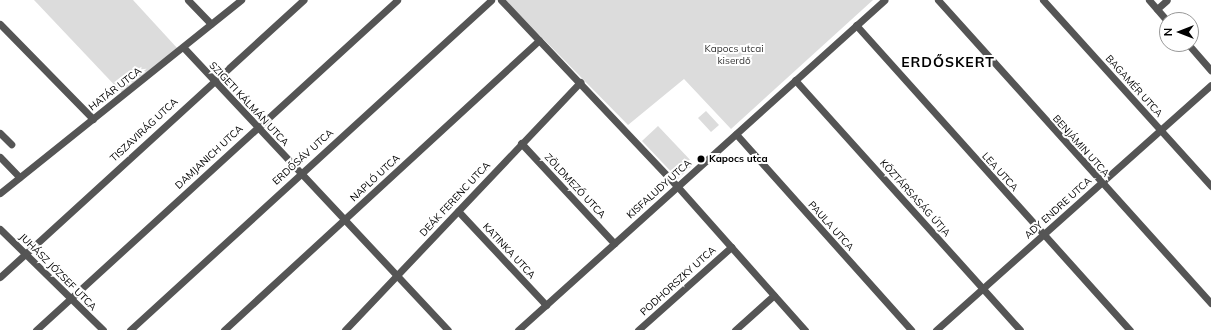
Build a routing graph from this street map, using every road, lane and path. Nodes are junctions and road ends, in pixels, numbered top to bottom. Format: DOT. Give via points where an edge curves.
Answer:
graph roads {
  1 [pos="188,0"];
  2 [pos="241,0"];
  3 [pos="303,0"];
  4 [pos="397,0"];
  5 [pos="491,0"];
  6 [pos="501,0"];
  7 [pos="884,0"];
  8 [pos="938,0"];
  9 [pos="1044,0"];
  10 [pos="1149,0"];
  11 [pos="1167,0"];
  12 [pos="1157,9"];
  13 [pos="1160,12"];
  14 [pos="0,24"];
  15 [pos="211,24"];
  16 [pos="856,26"];
  17 [pos="539,40"];
  18 [pos="184,48"];
  19 [pos="1195,52"];
  20 [pos="1211,70"];
  21 [pos="213,80"];
  22 [pos="795,80"];
  23 [pos="580,82"];
  24 [pos="1211,85"];
  25 [pos="93,119"];
  26 [pos="258,126"];
  27 [pos="1160,130"];
  28 [pos="0,133"];
  29 [pos="736,134"];
  30 [pos="522,143"];
  31 [pos="11,144"];
  32 [pos="0,157"];
  33 [pos="300,173"];
  34 [pos="19,177"];
  35 [pos="1101,183"];
  36 [pos="677,186"];
  37 [pos="1211,186"];
  38 [pos="0,193"];
  39 [pos="458,212"];
  40 [pos="345,220"];
  41 [pos="0,229"];
  42 [pos="1042,234"];
  43 [pos="614,243"];
  44 [pos="731,247"];
  45 [pos="25,254"];
  46 [pos="0,276"];
  47 [pos="396,276"];
  48 [pos="982,289"];
  49 [pos="774,295"];
  50 [pos="71,298"];
  51 [pos="1211,303"];
  52 [pos="546,305"];
  53 [pos="36,330"];
  54 [pos="103,330"];
  55 [pos="130,330"];
  56 [pos="224,330"];
  57 [pos="345,330"];
  58 [pos="448,330"];
  59 [pos="518,330"];
  60 [pos="638,330"];
  61 [pos="735,330"];
  62 [pos="805,330"];
  63 [pos="911,330"];
  64 [pos="936,330"];
  65 [pos="1020,330"];
  66 [pos="1130,330"];
  1 -- 15 [label="street"];
  2 -- 15 [label="street, HATÁR UTCA"];
  3 -- 21 [label="street, TISZAVIRÁG UTCA"];
  4 -- 26 [label="street, DAMJANICH UTCA"];
  5 -- 33 [label="street, ERDŐSÁV UTCA"];
  6 -- 17 [label="street"];
  7 -- 16 [label="street, KISFALUDY UTCA"];
  8 -- 35 [label="street, BENJÁMIN UTCA"];
  9 -- 27 [label="street, BAGAMÉR UTCA"];
  10 -- 12 [label="street"];
  11 -- 12 [label="street"];
  12 -- 13 [label="street"];
  14 -- 25 [label="street"];
  15 -- 18 [label="street, HATÁR UTCA"];
  16 -- 22 [label="street, KISFALUDY UTCA"];
  16 -- 42 [label="street, LEA UTCA"];
  17 -- 23 [label="street"];
  17 -- 40 [label="street, NAPLÓ UTCA"];
  18 -- 21 [label="street, SZIGETI KÁLMÁN UTCA"];
  18 -- 25 [label="street, HATÁR UTCA"];
  19 -- 20 [label="street"];
  21 -- 26 [label="street, SZIGETI KÁLMÁN UTCA"];
  21 -- 45 [label="street, TISZAVIRÁG UTCA"];
  22 -- 29 [label="street, KISFALUDY UTCA"];
  22 -- 48 [label="street, KÖZTÁRSASÁG ÚTJA"];
  23 -- 30 [label="street, DEÁK FERENC UTCA"];
  23 -- 36 [label="street"];
  24 -- 27 [label="street, ADY ENDRE UTCA"];
  25 -- 34 [label="street, HATÁR UTCA"];
  26 -- 33 [label="street, SZIGETI KÁLMÁN UTCA"];
  26 -- 50 [label="street, DAMJANICH UTCA"];
  27 -- 35 [label="street, ADY ENDRE UTCA"];
  27 -- 37 [label="street, BAGAMÉR UTCA"];
  28 -- 31 [label="street"];
  29 -- 36 [label="street, KISFALUDY UTCA"];
  29 -- 63 [label="street, PAULA UTCA"];
  30 -- 39 [label="street, DEÁK FERENC UTCA"];
  30 -- 43 [label="street, ZÖLDMEZŐ UTCA"];
  32 -- 34 [label="street"];
  33 -- 40 [label="street, SZIGETI KÁLMÁN UTCA"];
  33 -- 55 [label="street, ERDŐSÁV UTCA"];
  34 -- 38 [label="street, HATÁR UTCA"];
  35 -- 42 [label="street, ADY ENDRE UTCA"];
  35 -- 51 [label="street, BENJÁMIN UTCA"];
  36 -- 43 [label="street, KISFALUDY UTCA"];
  36 -- 44 [label="street"];
  39 -- 47 [label="street, DEÁK FERENC UTCA"];
  39 -- 52 [label="street, KATINKA UTCA"];
  40 -- 47 [label="street, SZIGETI KÁLMÁN UTCA"];
  40 -- 56 [label="street, NAPLÓ UTCA"];
  41 -- 45 [label="street, JUHÁSZ JÓZSEF UTCA"];
  42 -- 48 [label="street, ADY ENDRE UTCA"];
  42 -- 66 [label="street, LEA UTCA"];
  43 -- 52 [label="street, KISFALUDY UTCA"];
  44 -- 49 [label="street"];
  44 -- 60 [label="street, PODHORSZKY UTCA"];
  45 -- 46 [label="street, TISZAVIRÁG UTCA"];
  45 -- 50 [label="street, JUHÁSZ JÓZSEF UTCA"];
  47 -- 57 [label="street, DEÁK FERENC UTCA"];
  47 -- 58 [label="street, SZIGETI KÁLMÁN UTCA"];
  48 -- 64 [label="street, ADY ENDRE UTCA"];
  48 -- 65 [label="street, KÖZTÁRSASÁG ÚTJA"];
  49 -- 61 [label="street"];
  49 -- 62 [label="street"];
  50 -- 53 [label="street, DAMJANICH UTCA"];
  50 -- 54 [label="street, JUHÁSZ JÓZSEF UTCA"];
  52 -- 59 [label="street, KISFALUDY UTCA"];
}
